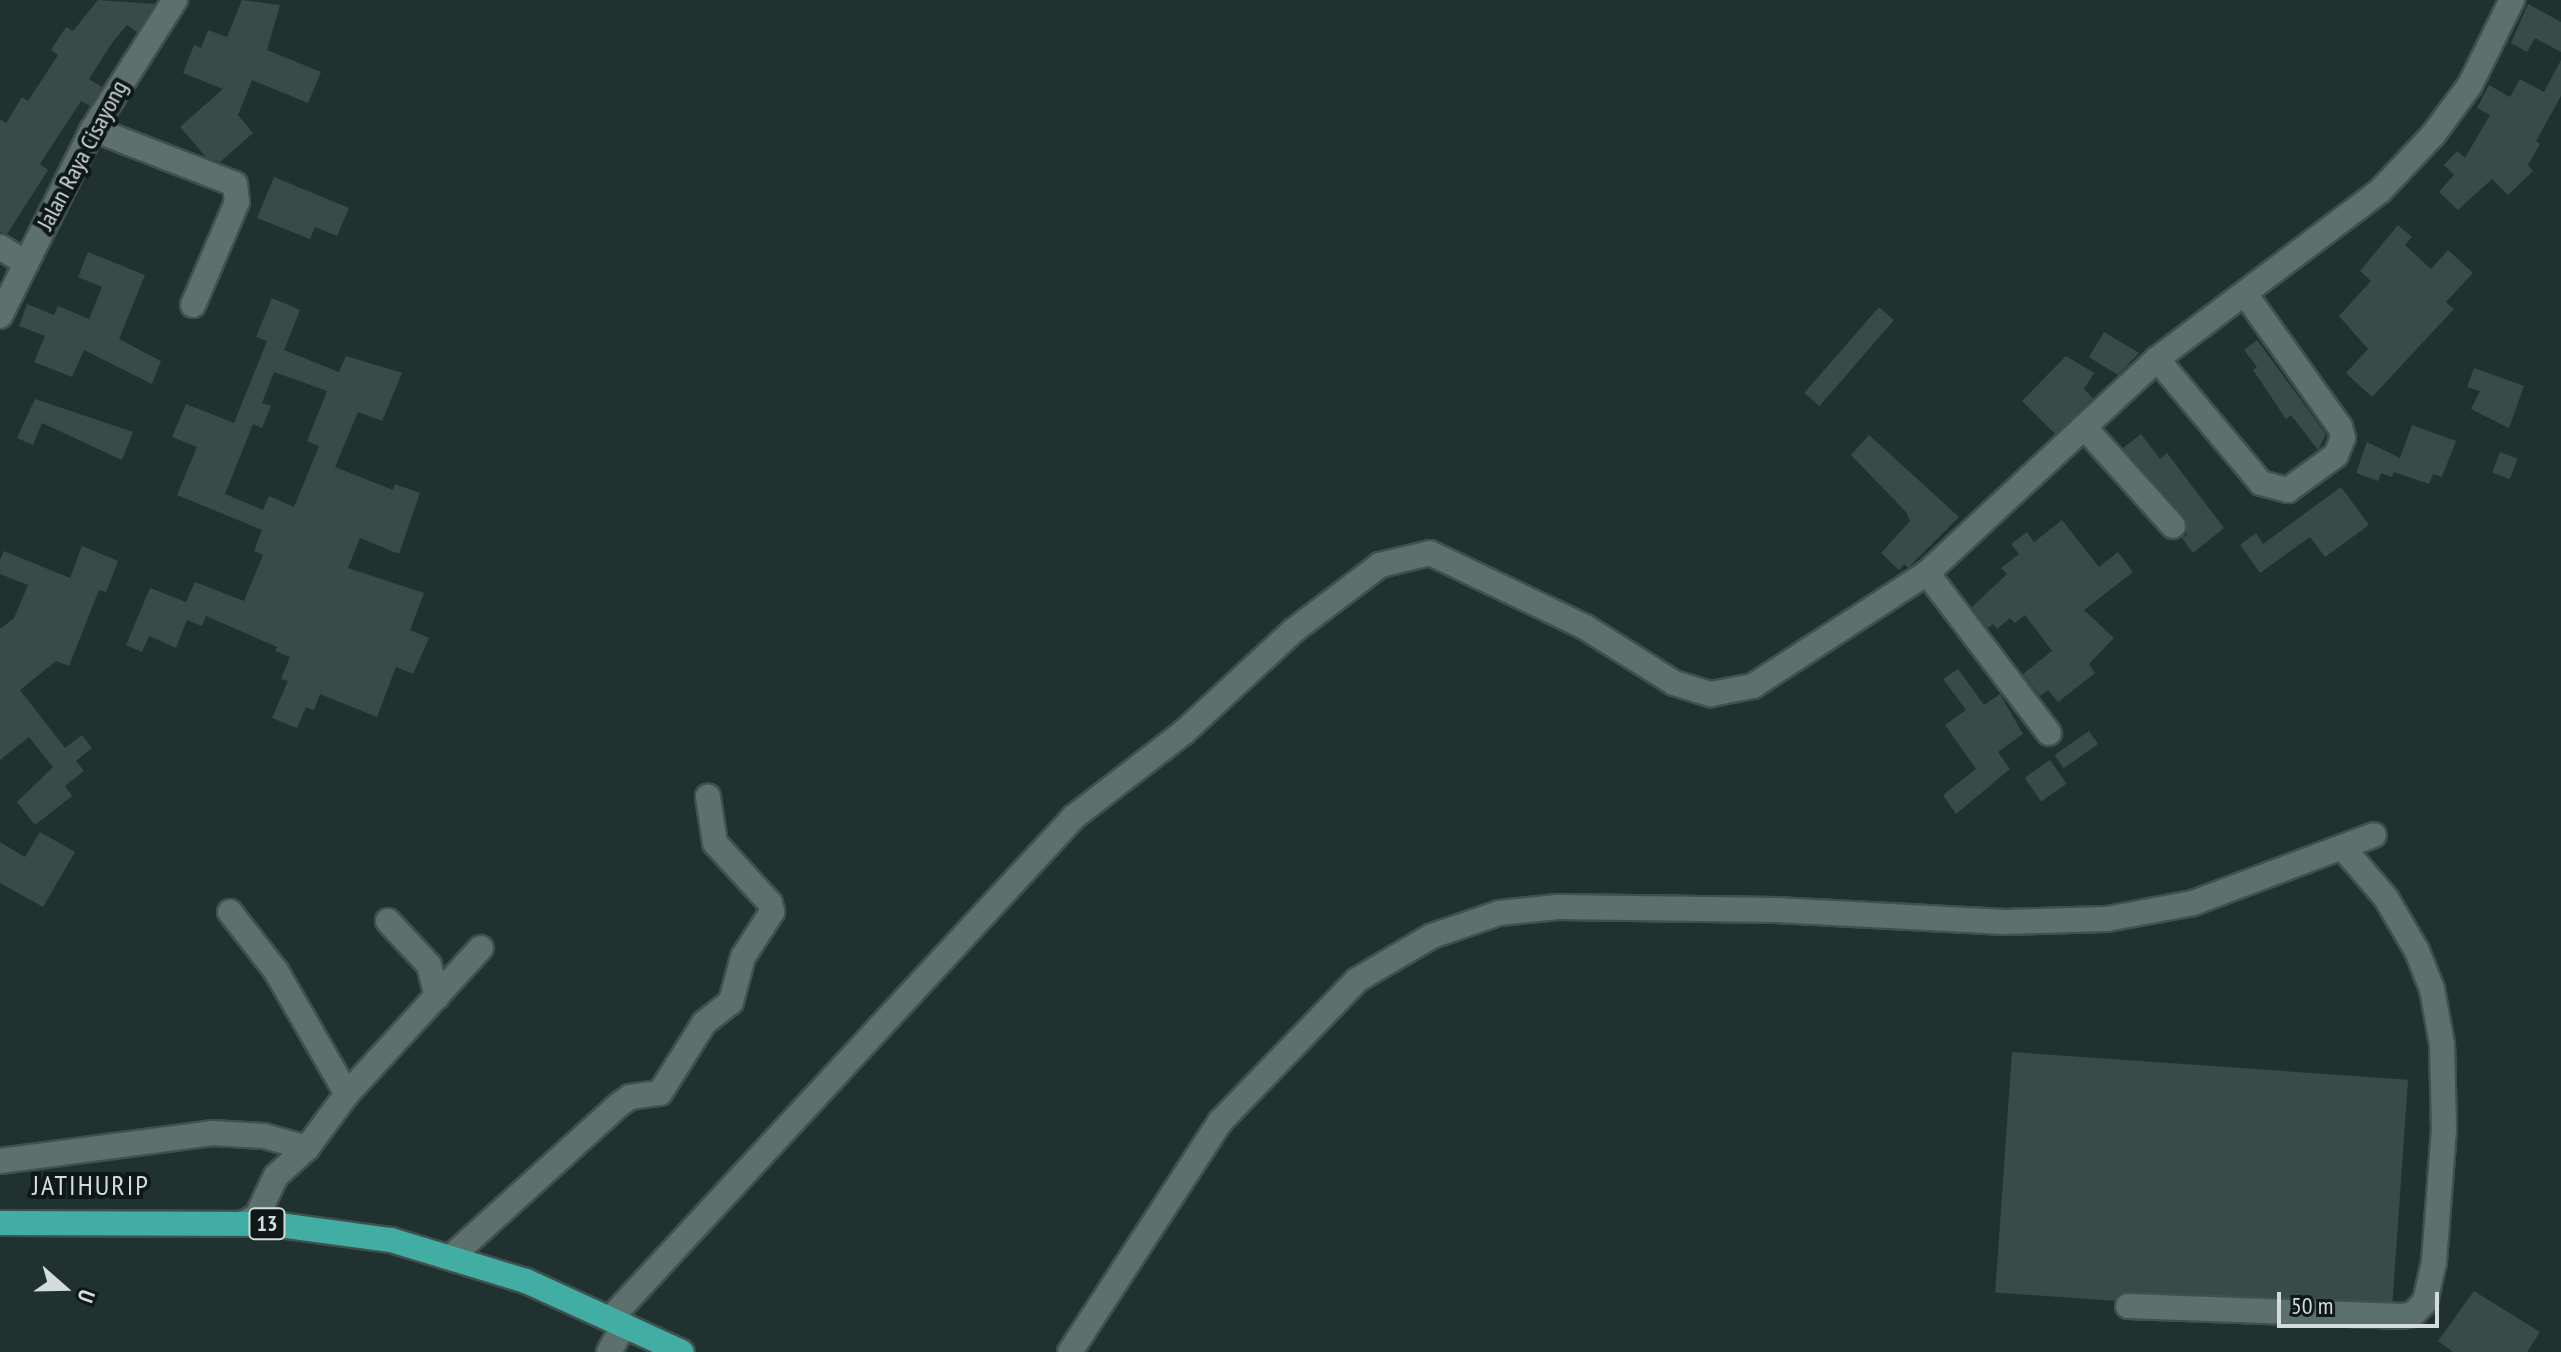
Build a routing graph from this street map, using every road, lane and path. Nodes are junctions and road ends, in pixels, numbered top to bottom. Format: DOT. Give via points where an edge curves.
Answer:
graph roads {
  1 [pos="175,0"];
  2 [pos="2512,0"];
  3 [pos="93,129"];
  4 [pos="0,247"];
  5 [pos="26,263"];
  6 [pos="2245,294"];
  7 [pos="193,305"];
  8 [pos="0,316"];
  9 [pos="2157,359"];
  10 [pos="2084,427"];
  11 [pos="2173,526"];
  12 [pos="1927,573"];
  13 [pos="2049,733"];
  14 [pos="708,797"];
  15 [pos="2374,835"];
  16 [pos="2344,849"];
  17 [pos="230,912"];
  18 [pos="388,921"];
  19 [pos="481,948"];
  20 [pos="437,997"];
  21 [pos="347,1094"];
  22 [pos="307,1148"];
  23 [pos="0,1161"];
  24 [pos="0,1223"];
  25 [pos="242,1224"];
  26 [pos="451,1257"];
  27 [pos="2128,1306"];
  28 [pos="617,1322"];
  29 [pos="609,1352"];
  30 [pos="682,1352"];
  31 [pos="1070,1352"];
  1 -- 3 [label="street, Jalan Raya Cisayong"];
  2 -- 6 [label="street" via="2470,85 2433,135 2380,191"];
  3 -- 5 [label="street, Jalan Raya Cisayong"];
  3 -- 7 [label="street" via="235,184 237,202"];
  4 -- 5 [label="street"];
  5 -- 8 [label="street, Jalan Raya Cisayong"];
  6 -- 9 [label="street"];
  6 -- 9 [label="street" via="2340,427 2343,438 2336,455 2288,490 2275,490 2228,447"];
  9 -- 10 [label="street"];
  10 -- 11 [label="street"];
  10 -- 12 [label="street"];
  12 -- 13 [label="street"];
  12 -- 28 [label="street" via="1753,686 1711,694 1674,683 1585,627 1430,553 1380,565 1293,631 1184,732 1074,817"];
  14 -- 26 [label="street" via="715,843 770,903 772,912 743,957 731,1002 704,1023 660,1093 630,1097 620,1104"];
  15 -- 16 [label="street"];
  16 -- 27 [label="street" via="2386,898 2417,951 2432,989 2442,1044 2444,1130 2434,1262 2425,1302 2413,1314 2402,1316"];
  16 -- 31 [label="street" via="2193,903 2107,919 2005,922 1776,910 1558,907 1499,913 1432,936 1357,980 1220,1122"];
  17 -- 21 [label="street" via="276,971"];
  18 -- 20 [label="street" via="429,965"];
  19 -- 20 [label="street"];
  20 -- 21 [label="street"];
  21 -- 22 [label="street"];
  22 -- 23 [label="street" via="264,1136 212,1133"];
  22 -- 25 [label="street" via="276,1176 257,1216"];
  24 -- 25 [label="highway, 13"];
  25 -- 26 [label="highway, 13" via="391,1240"];
  26 -- 28 [label="highway, 13" via="526,1281"];
  28 -- 29 [label="street"];
  28 -- 30 [label="highway, 13"];
}
